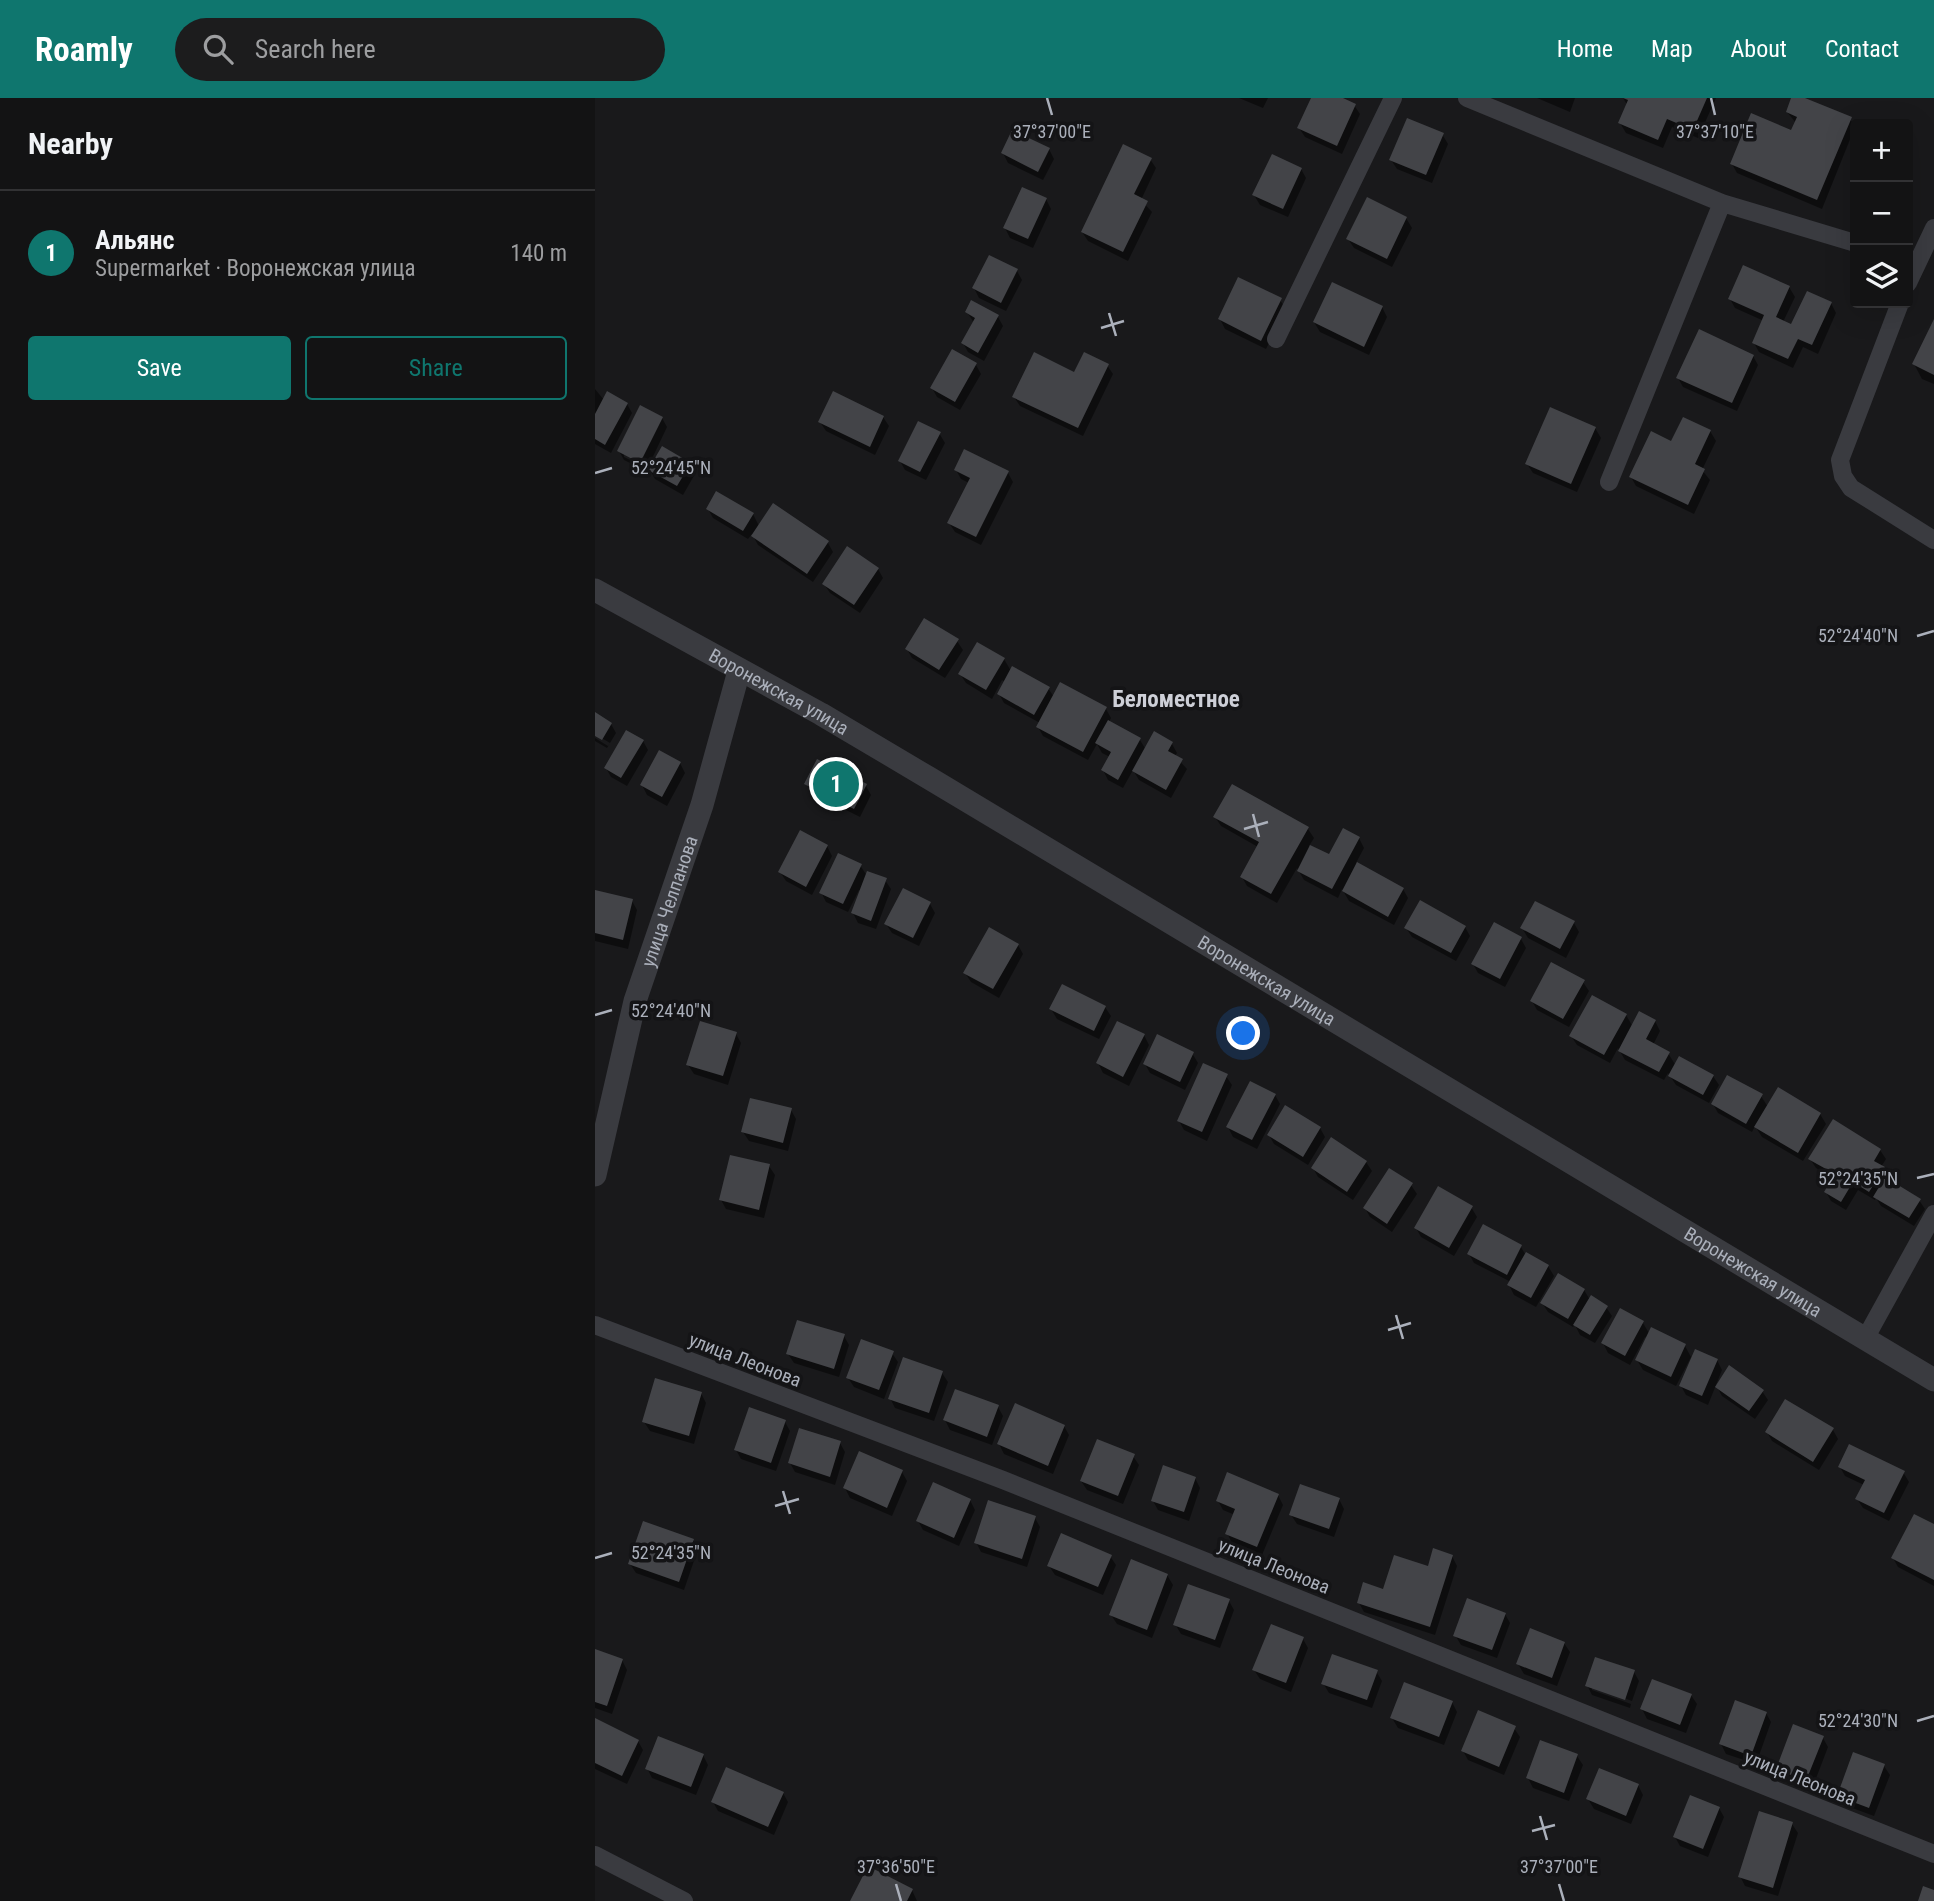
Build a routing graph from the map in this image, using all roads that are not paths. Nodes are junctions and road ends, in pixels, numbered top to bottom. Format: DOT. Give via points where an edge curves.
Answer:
graph roads {
  1 [pos="1393,98"];
  2 [pos="1467,98"];
  3 [pos="1722,202"];
  4 [pos="1934,228"];
  5 [pos="1850,241"];
  6 [pos="1913,259"];
  7 [pos="1898,308"];
  8 [pos="1276,339"];
  9 [pos="1609,482"];
  10 [pos="1934,540"];
  11 [pos="595,590"];
  12 [pos="739,671"];
  13 [pos="595,1175"];
  14 [pos="1934,1213"];
  15 [pos="595,1325"];
  16 [pos="1865,1339"];
  17 [pos="1934,1380"];
  18 [pos="1934,1854"];
  19 [pos="595,1855"];
  20 [pos="684,1901"];
  1 -- 8 [label="street"];
  2 -- 3 [label="street"];
  3 -- 5 [label="street"];
  3 -- 9 [label="street"];
  4 -- 6 [label="street"];
  7 -- 10 [label="street" via="1840,460 1841,468 1851,488"];
  11 -- 12 [label="street, Воронежская улица"];
  12 -- 13 [label="street, улица Челпанова" via="702,805 635,1001"];
  12 -- 16 [label="street, Воронежская улица" via="929,778"];
  14 -- 16 [label="street"];
  15 -- 18 [label="street, улица Леонова" via="1016,1485"];
  16 -- 17 [label="street, Воронежская улица"];
  19 -- 20 [label="street"];
}
